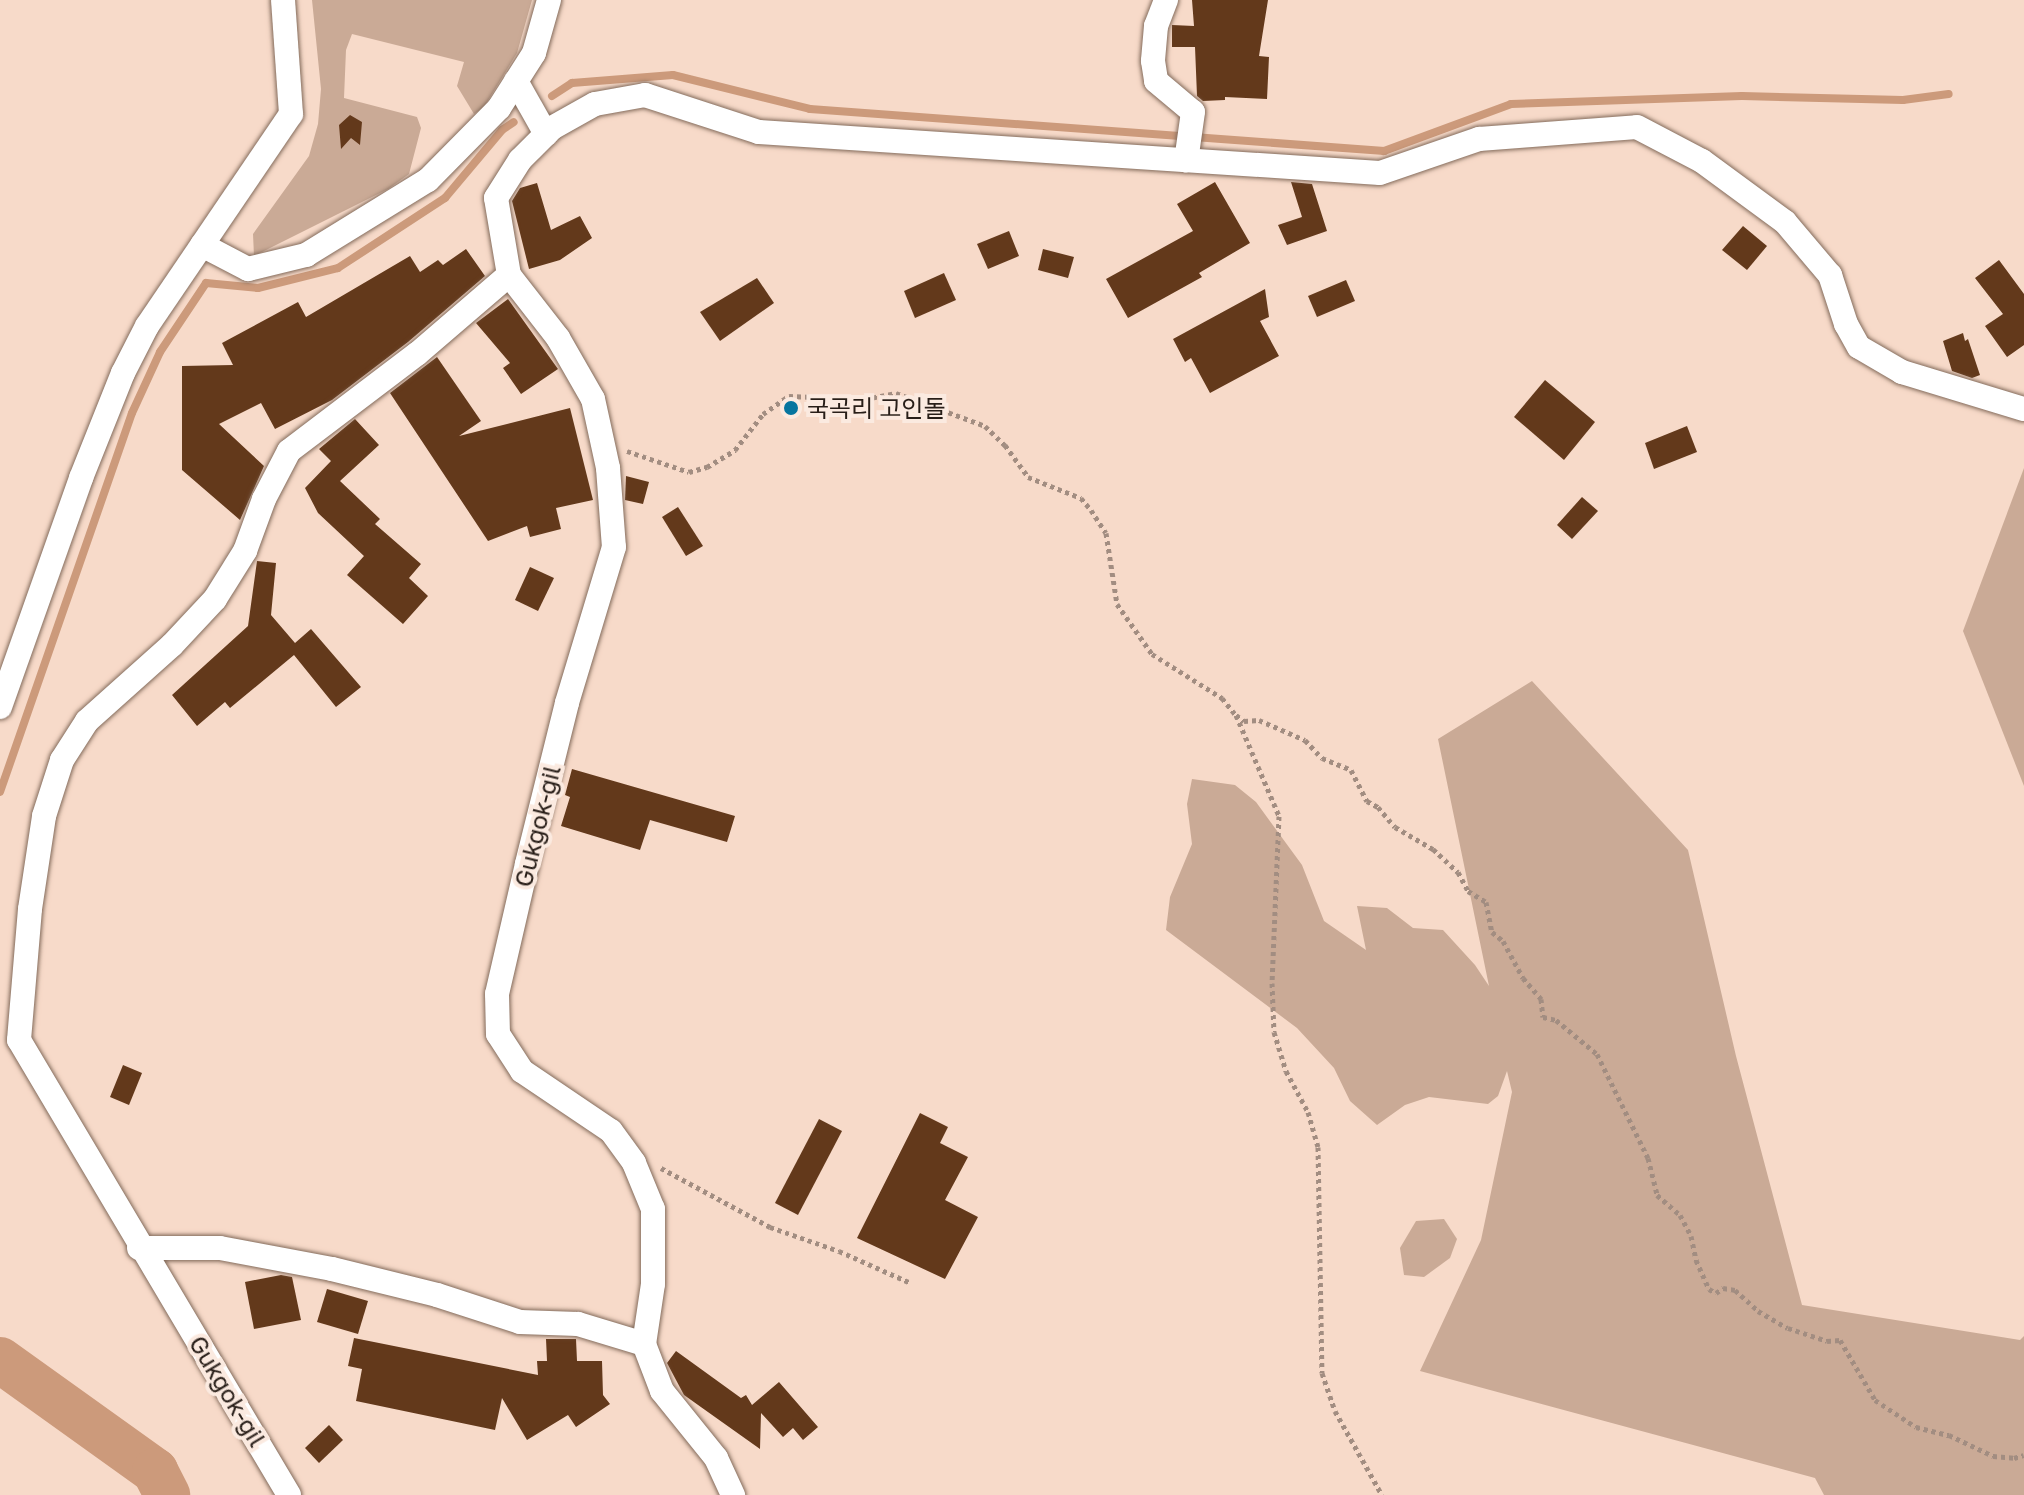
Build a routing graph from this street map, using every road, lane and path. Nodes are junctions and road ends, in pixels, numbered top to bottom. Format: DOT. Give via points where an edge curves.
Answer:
graph roads {
  1 [pos="283,0"];
  2 [pos="549,0"];
  3 [pos="1166,0"];
  4 [pos="516,81"];
  5 [pos="546,134"];
  6 [pos="1187,157"];
  7 [pos="202,245"];
  8 [pos="509,275"];
  9 [pos="2024,409"];
  10 [pos="604,443"];
  11 [pos="0,707"];
  12 [pos="1236,715"];
  13 [pos="10,1035"];
  14 [pos="627,1152"];
  15 [pos="139,1248"];
  16 [pos="911,1283"];
  17 [pos="644,1344"];
  18 [pos="2024,1455"];
  19 [pos="289,1495"];
  20 [pos="733,1495"];
  21 [pos="1382,1495"];
  1 -- 7 [label="street" via="291,114"];
  2 -- 4 [label="street" via="534,53"];
  3 -- 6 [label="street" via="1156,26 1153,61 1156,81 1193,112"];
  4 -- 5 [label="street"];
  4 -- 7 [label="street" via="499,108 428,180 306,255 248,269"];
  5 -- 6 [label="street" via="595,104 645,95 759,132"];
  5 -- 8 [label="street" via="520,160 496,198"];
  6 -- 9 [label="street" via="1380,173 1479,139 1637,127 1702,161 1785,222 1830,275 1859,347 1902,372"];
  7 -- 11 [label="street" via="147,326 123,373"];
  8 -- 10 [label="street, Gukgok-gil" via="558,338 593,399"];
  8 -- 13 [label="street" via="417,354 289,451 245,551 215,599 87,721 62,760 41,831"];
  10 -- 12 [label="path" via="689,472 735,450 763,414 789,396 865,399 896,393 985,426 1028,477 1081,498 1106,533 1117,604 1137,635 1152,654 1222,698"];
  10 -- 14 [label="street, Gukgok-gil" via="614,547 567,703 527,864 497,994 498,1034 522,1071 611,1131"];
  12 -- 18 [label="path" via="1305,740 1322,758 1351,770 1367,801 1395,827 1433,849 1458,872 1468,891 1486,902 1492,932 1541,999 1543,1017 1556,1020 1597,1054 1648,1158 1657,1195 1680,1215 1691,1236 1709,1289 1735,1290 1788,1328 1840,1340 1875,1400 1916,1427 1949,1435 1993,1456"];
  12 -- 21 [label="path" via="1279,816 1274,1032 1318,1147 1322,1373 1347,1435"];
  13 -- 15 [label="street, Gukgok-gil"];
  14 -- 16 [label="path" via="770,1227"];
  14 -- 17 [label="street, Gukgok-gil" via="653,1209 653,1284"];
  15 -- 17 [label="street" via="220,1248 437,1295 520,1322 578,1324"];
  15 -- 19 [label="street, Gukgok-gil"];
  17 -- 20 [label="street, Gukgok-gil" via="662,1391 716,1458"];
}
